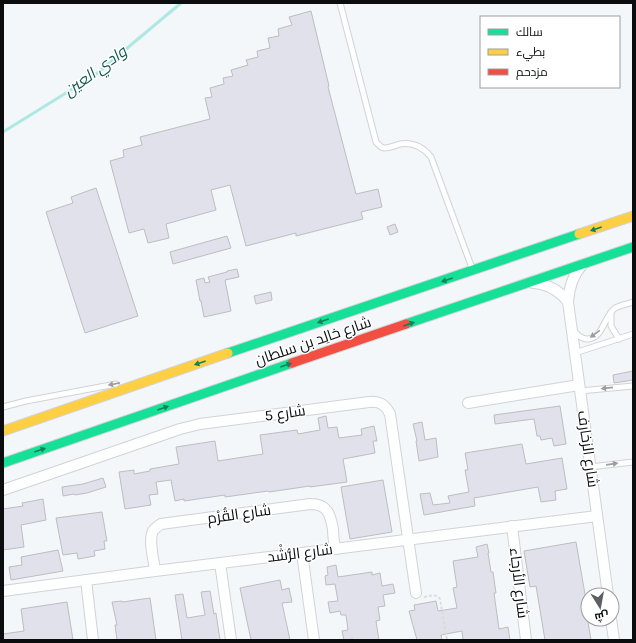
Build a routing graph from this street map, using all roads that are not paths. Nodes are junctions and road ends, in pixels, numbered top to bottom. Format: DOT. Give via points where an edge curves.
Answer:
graph roads {
  1 [pos="340,3"];
  2 [pos="633,216"];
  3 [pos="633,247"];
  4 [pos="583,264"];
  5 [pos="473,271"];
  6 [pos="531,282"];
  7 [pos="568,302"];
  8 [pos="633,302"];
  9 [pos="611,312"];
  10 [pos="571,325"];
  11 [pos="633,334"];
  12 [pos="619,339"];
  13 [pos="575,353"];
  14 [pos="166,374"];
  15 [pos="127,382"];
  16 [pos="119,383"];
  17 [pos="633,386"];
  18 [pos="580,388"];
  19 [pos="468,403"];
  20 [pos="3,407"];
  21 [pos="3,431"];
  22 [pos="633,462"];
  23 [pos="3,463"];
  24 [pos="590,467"];
  25 [pos="3,490"];
  26 [pos="597,516"];
  27 [pos="512,526"];
  28 [pos="408,539"];
  29 [pos="335,549"];
  30 [pos="302,553"];
  31 [pos="220,563"];
  32 [pos="155,571"];
  33 [pos="86,580"];
  34 [pos="607,587"];
  35 [pos="3,591"];
  36 [pos="416,593"];
  37 [pos="612,627"];
  38 [pos="94,640"];
  39 [pos="231,640"];
  40 [pos="314,640"];
  41 [pos="526,640"];
  42 [pos="614,640"];
  1 -- 5 [label="lane" via="376,142 384,148 417,145 431,157"];
  2 -- 5 [label="main road, شارع خالِد بن سلطان, one-way"];
  3 -- 4 [label="main road, شارع خالِد بن سلطان"];
  4 -- 6 [label="main road, شارع خالِد بن سلطان"];
  4 -- 7 [label="street, شارع الزخارف" via="573,278"];
  5 -- 14 [label="main road, شارع خالِد بن سلطان, one-way"];
  6 -- 7 [label="street" via="548,285 563,295"];
  23 -- 6 [label="main road, شارع خالِد بن سلطان, one-way"];
  7 -- 10 [label="street, شارع الزخارف"];
  8 -- 9 [label="lane"];
  9 -- 10 [label="lane, one-way" via="598,334 592,338 578,336"];
  9 -- 12 [label="lane" via="611,326"];
  10 -- 13 [label="street, شارع الزخارف"];
  11 -- 12 [label="lane"];
  12 -- 13 [label="lane"];
  13 -- 18 [label="street, شارع الزخارف"];
  14 -- 15 [label="lane"];
  14 -- 21 [label="main road, شارع خالِد بن سلطان"];
  16 -- 20 [label="lane, one-way"];
  17 -- 18 [label="lane, one-way"];
  18 -- 19 [label="street"];
  18 -- 24 [label="street, شارع الزخارف"];
  24 -- 22 [label="lane, one-way"];
  24 -- 26 [label="street, شارع الزخارف"];
  25 -- 28 [label="street, شارع 5" via="200,424 376,402 387,408 390,414"];
  26 -- 27 [label="street, شارع الرُّشْد"];
  26 -- 34 [label="street, شارع الزخارف"];
  27 -- 28 [label="street, شارع الرُّشْد"];
  27 -- 41 [label="street, شارع الأرجاء"];
  28 -- 29 [label="street, شارع الرُّشْد"];
  28 -- 36 [label="street, شارع 5"];
  29 -- 30 [label="street, شارع الرُّشْد"];
  29 -- 32 [label="street, شارع القُرْم" via="328,511 323,506 310,504 161,524 156,527 151,537"];
  30 -- 31 [label="street, شارع الرُّشْد"];
  30 -- 40 [label="street"];
  31 -- 32 [label="street, شارع الرُّشْد"];
  31 -- 39 [label="street"];
  32 -- 33 [label="street, شارع الرُّشْد"];
  33 -- 35 [label="street, شارع الرُّشْد"];
  33 -- 38 [label="street"];
  37 -- 42 [label="street"];
}
